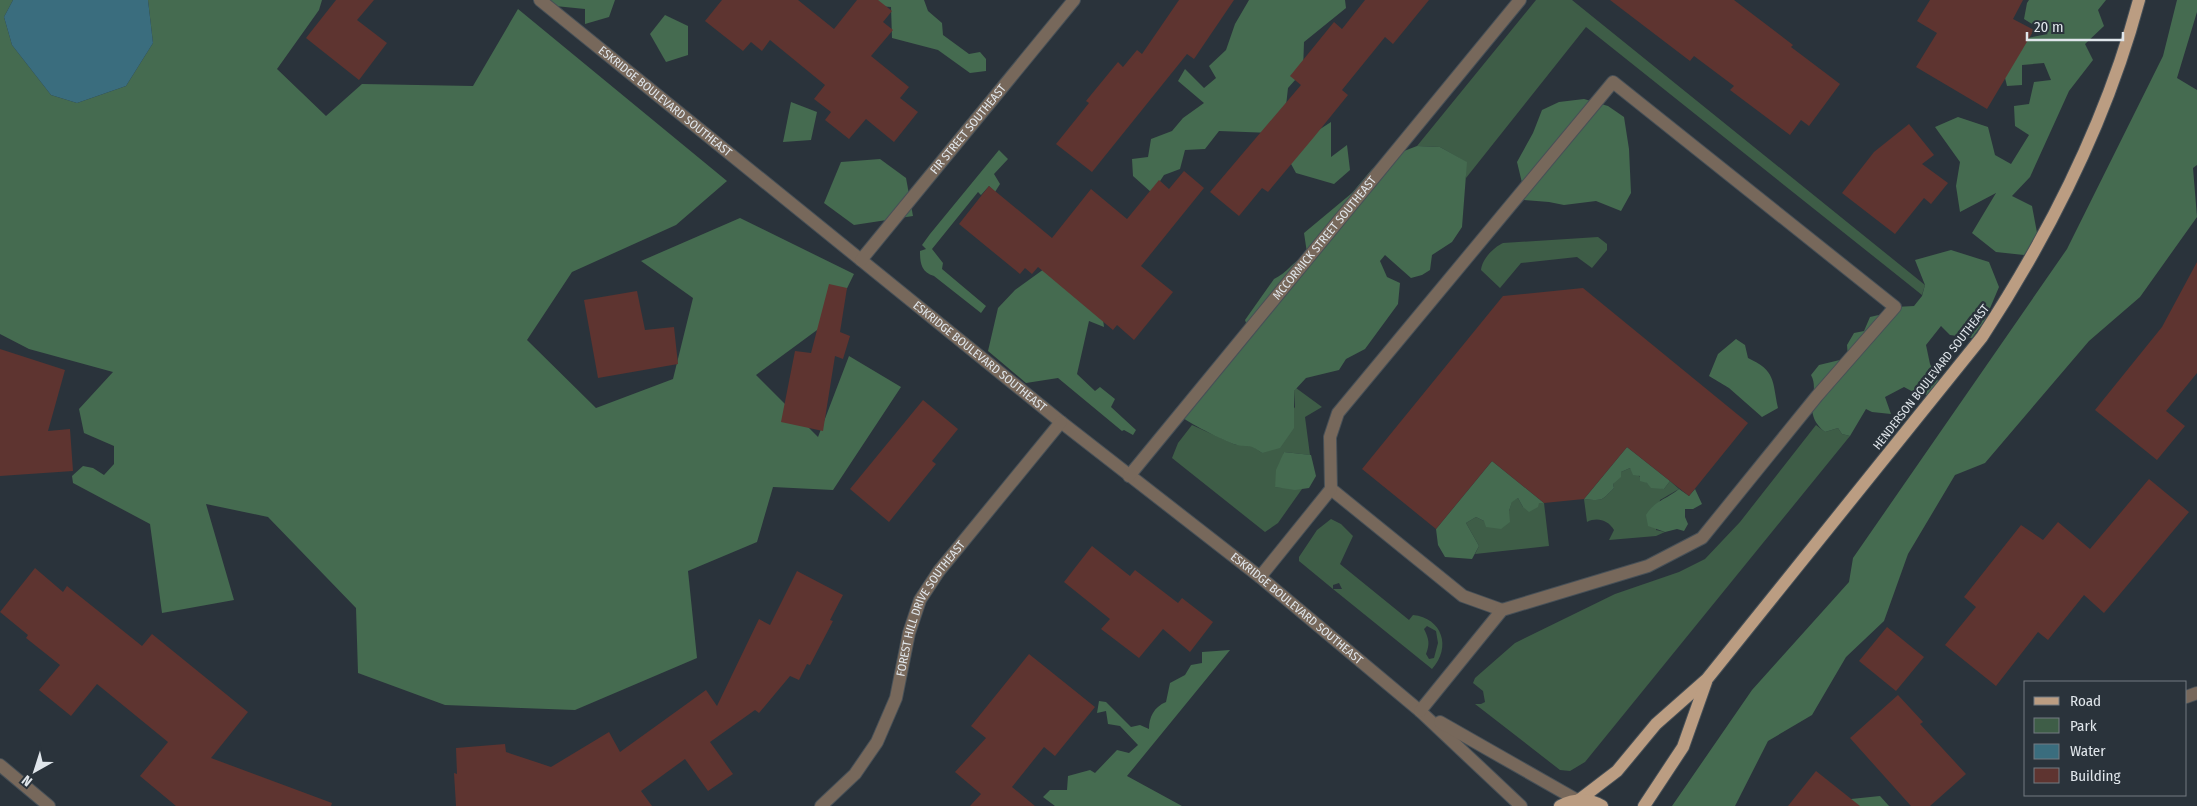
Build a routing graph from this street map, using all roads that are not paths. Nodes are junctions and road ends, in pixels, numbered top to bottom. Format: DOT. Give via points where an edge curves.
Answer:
graph roads {
  1 [pos="540,0"];
  2 [pos="1074,0"];
  3 [pos="1520,0"];
  4 [pos="2139,0"];
  5 [pos="862,260"];
  6 [pos="1061,422"];
  7 [pos="1129,476"];
  8 [pos="1331,489"];
  9 [pos="1260,577"];
  10 [pos="1502,610"];
  11 [pos="1707,679"];
  12 [pos="1420,711"];
  13 [pos="0,765"];
  14 [pos="1578,800"];
  15 [pos="50,806"];
  16 [pos="821,806"];
  17 [pos="1520,806"];
  18 [pos="1560,806"];
  19 [pos="1602,806"];
  20 [pos="1644,806"];
  1 -- 5 [label="street, ESKRIDGE BOULEVARD SOUTHEAST"];
  2 -- 5 [label="street, FIR STREET SOUTHEAST"];
  3 -- 7 [label="street, MCCORMICK STREET SOUTHEAST"];
  4 -- 11 [label="main road, HENDERSON BOULEVARD SOUTHEAST" via="2097,124 2059,206 2020,278 1982,337 1942,389"];
  5 -- 6 [label="street, ESKRIDGE BOULEVARD SOUTHEAST"];
  6 -- 7 [label="street, ESKRIDGE BOULEVARD SOUTHEAST"];
  6 -- 16 [label="street, FOREST HILL DRIVE SOUTHEAST" via="939,571 920,600 909,633 896,698 877,742 855,774"];
  7 -- 9 [label="street, ESKRIDGE BOULEVARD SOUTHEAST"];
  8 -- 9 [label="street"];
  8 -- 10 [label="street" via="1463,596"];
  8 -- 10 [label="street" via="1330,437 1338,413 1613,82 1895,307 1702,538 1648,566"];
  9 -- 12 [label="street, ESKRIDGE BOULEVARD SOUTHEAST"];
  10 -- 12 [label="street"];
  11 -- 14 [label="main road, HENDERSON BOULEVARD SOUTHEAST" via="1656,724 1617,771"];
  11 -- 20 [label="main road, HENDERSON BOULEVARD SOUTHEAST" via="1683,747"];
  12 -- 14 [label="street, ESKRIDGE BOULEVARD SOUTHEAST"];
  12 -- 17 [label="street, ESKRIDGE BOULEVARD SOUTHEAST"];
  13 -- 15 [label="street"];
  14 -- 18 [label="main road, HENDERSON BOULEVARD SOUTHEAST"];
  14 -- 19 [label="main road"];
}
